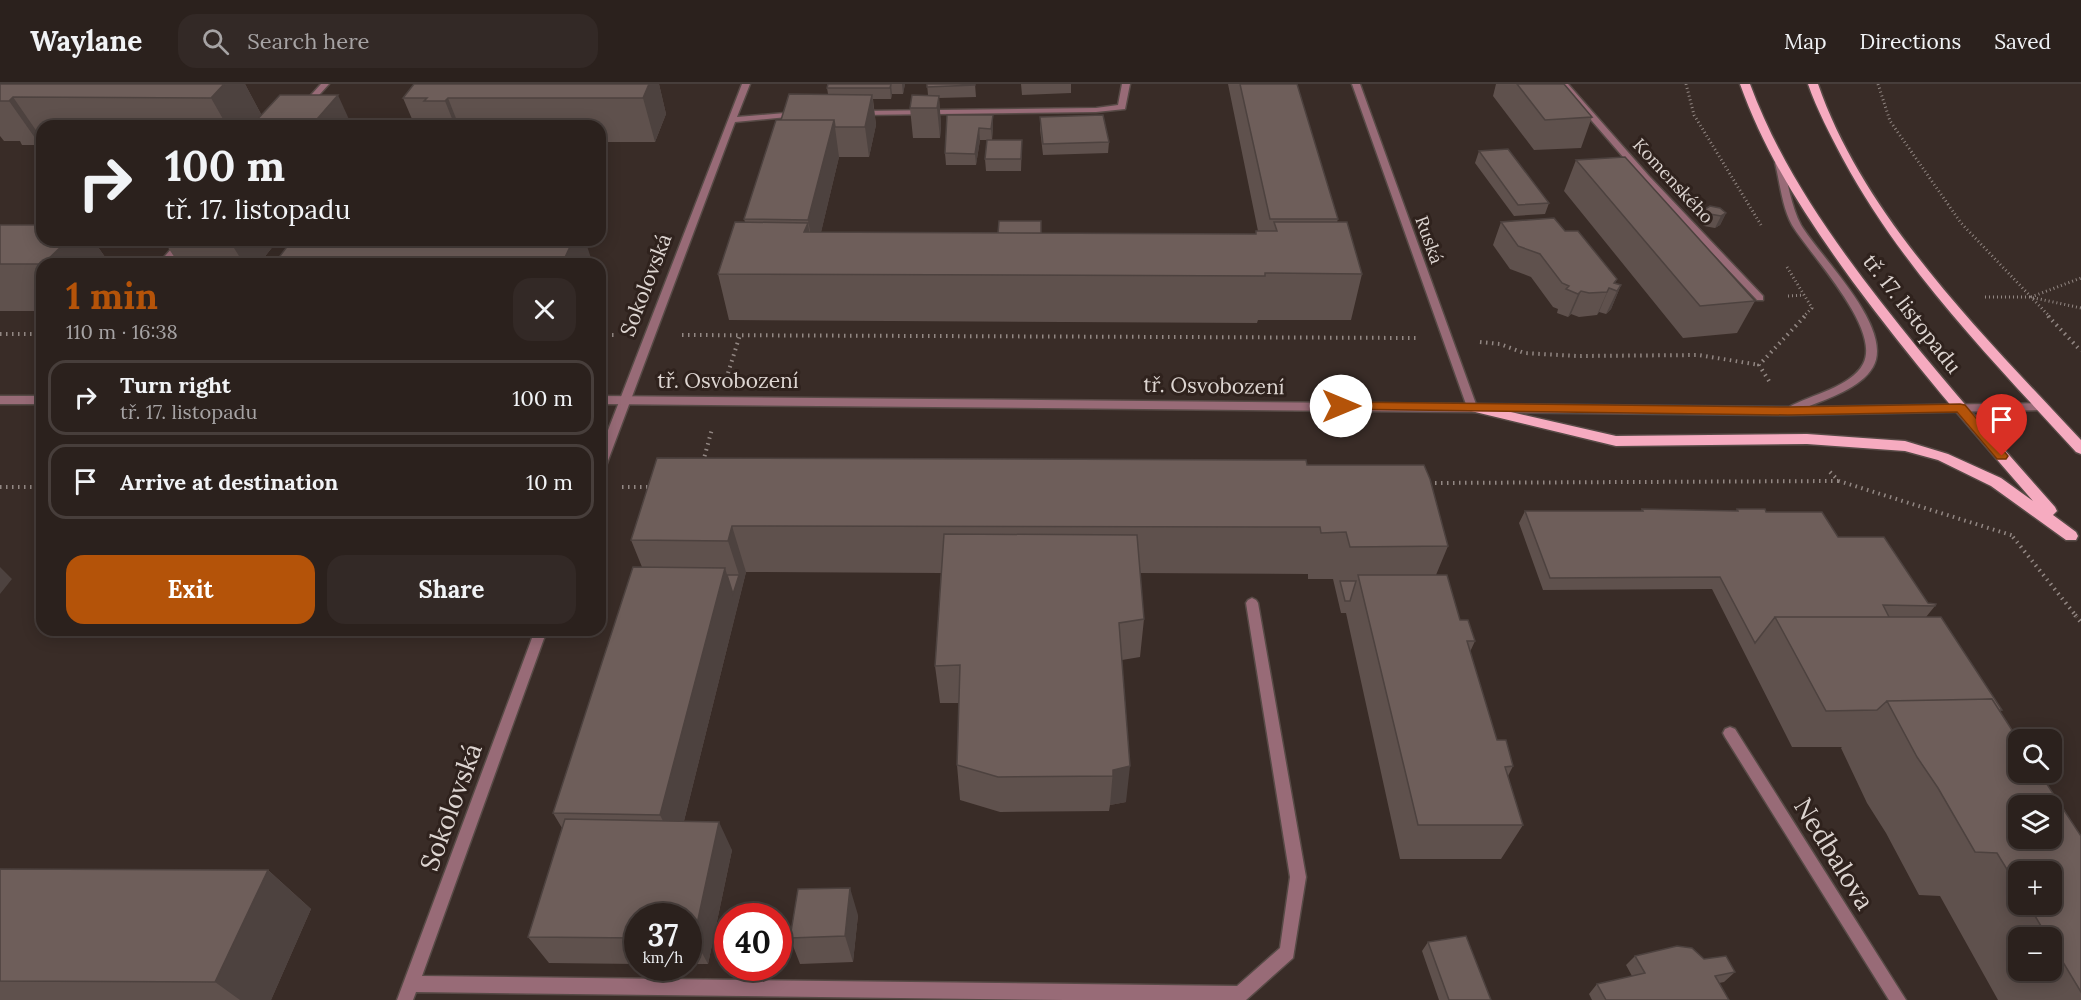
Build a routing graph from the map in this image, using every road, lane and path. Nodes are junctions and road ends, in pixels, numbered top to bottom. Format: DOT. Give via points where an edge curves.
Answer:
graph roads {
  1 [pos="325,84"];
  2 [pos="746,84"];
  3 [pos="1126,84"];
  4 [pos="1356,84"];
  5 [pos="1564,84"];
  6 [pos="1686,84"];
  7 [pos="1744,84"];
  8 [pos="1813,84"];
  9 [pos="1878,84"];
  10 [pos="854,113"];
  11 [pos="808,114"];
  12 [pos="292,120"];
  13 [pos="733,120"];
  14 [pos="1779,163"];
  15 [pos="1767,235"];
  16 [pos="179,246"];
  17 [pos="168,258"];
  18 [pos="1786,265"];
  19 [pos="2081,278"];
  20 [pos="2030,297"];
  21 [pos="1760,298"];
  22 [pos="2081,308"];
  23 [pos="0,334"];
  24 [pos="36,334"];
  25 [pos="606,335"];
  26 [pos="650,335"];
  27 [pos="1447,338"];
  28 [pos="2081,351"];
  29 [pos="1759,364"];
  30 [pos="0,400"];
  31 [pos="36,400"];
  32 [pos="606,400"];
  33 [pos="624,400"];
  34 [pos="1472,407"];
  35 [pos="2043,407"];
  36 [pos="1960,408"];
  37 [pos="1788,411"];
  38 [pos="1807,439"];
  39 [pos="2081,449"];
  40 [pos="606,450"];
  41 [pos="1839,481"];
  42 [pos="1422,483"];
  43 [pos="0,487"];
  44 [pos="36,487"];
  45 [pos="612,487"];
  46 [pos="660,487"];
  47 [pos="2076,541"];
  48 [pos="1252,603"];
  49 [pos="2081,622"];
  50 [pos="539,636"];
  51 [pos="1730,733"];
  52 [pos="413,984"];
  53 [pos="405,1000"];
  54 [pos="1898,1000"];
  1 -- 12 [label="street"];
  2 -- 13 [label="street, Sokolovská"];
  3 -- 10 [label="street" via="1122,107 1105,109"];
  4 -- 27 [label="street, Ruská"];
  5 -- 21 [label="street, Komenského" via="1646,178"];
  6 -- 15 [label="path" via="1694,115"];
  7 -- 14 [label="main road, tř. 17. listopadu"];
  8 -- 35 [label="main road, tř. 17. listopadu" via="1849,161 1880,212 1945,298"];
  9 -- 20 [label="path" via="1890,121 1961,223"];
  11 -- 13 [label="street"];
  13 -- 26 [label="street, Sokolovská"];
  14 -- 36 [label="main road, tř. 17. listopadu" via="1869,295"];
  14 -- 37 [label="street" via="1796,223 1860,316 1872,336 1873,351 1869,365 1845,385"];
  16 -- 17 [label="street"];
  18 -- 29 [label="path" via="1812,308"];
  19 -- 20 [label="path"];
  20 -- 22 [label="path"];
  20 -- 28 [label="path"];
  23 -- 24 [label="path"];
  25 -- 26 [label="path"];
  26 -- 27 [label="path"];
  26 -- 33 [label="street, Sokolovská"];
  27 -- 29 [label="path" via="1500,344 1524,353 1700,355"];
  27 -- 34 [label="street, Ruská"];
  29 -- 37 [label="path"];
  30 -- 31 [label="street"];
  32 -- 33 [label="street, tř. Osvobození"];
  33 -- 34 [label="street, tř. Osvobození"];
  33 -- 40 [label="street, Sokolovská"];
  34 -- 37 [label="street, tř. Osvobození"];
  34 -- 38 [label="main road" via="1616,441"];
  35 -- 36 [label="street, tř. Osvobození"];
  35 -- 39 [label="main road, tř. 17. listopadu"];
  36 -- 37 [label="street, tř. Osvobození"];
  36 -- 47 [label="main road, tř. 17. listopadu"];
  38 -- 41 [label="path"];
  38 -- 47 [label="main road" via="1905,446 1943,457 1996,482"];
  41 -- 42 [label="path"];
  41 -- 49 [label="path" via="2012,536"];
  43 -- 44 [label="path"];
  45 -- 46 [label="path"];
  48 -- 52 [label="street" via="1298,877 1287,952 1240,993"];
  50 -- 52 [label="street, Sokolovská"];
  51 -- 54 [label="street, Nedbalova"];
  52 -- 53 [label="street, Sokolovská"];
}
